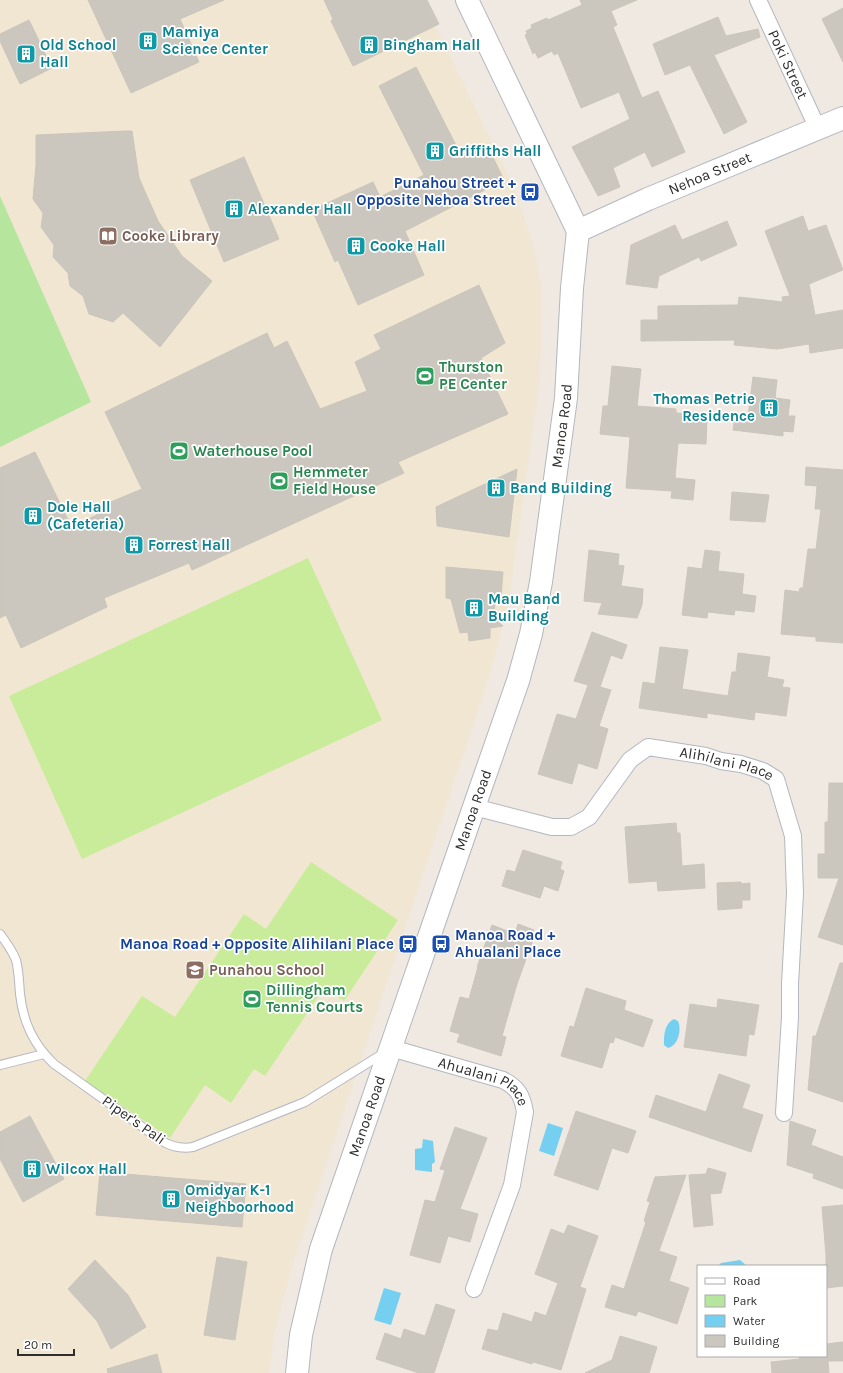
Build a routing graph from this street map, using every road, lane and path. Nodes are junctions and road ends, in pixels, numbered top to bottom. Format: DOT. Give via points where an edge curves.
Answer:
graph roads {
  1 [pos="467,0"];
  2 [pos="758,0"];
  3 [pos="843,118"];
  4 [pos="818,129"];
  5 [pos="578,231"];
  6 [pos="474,807"];
  7 [pos="0,934"];
  8 [pos="391,1048"];
  9 [pos="44,1054"];
  10 [pos="0,1065"];
  11 [pos="784,1113"];
  12 [pos="474,1289"];
  13 [pos="297,1373"];
  1 -- 5 [label="main road"];
  2 -- 4 [label="street, Poki Street"];
  3 -- 4 [label="main road, Nehoa Street"];
  4 -- 5 [label="main road, Nehoa Street" via="648,199"];
  5 -- 6 [label="main road, Manoa Road" via="566,398 541,582 531,634 518,681"];
  6 -- 8 [label="main road, Manoa Road"];
  6 -- 11 [label="street, Alihilani Place" via="552,827 571,827 589,817 630,760 648,747 741,764 763,771 776,779 793,836 795,892"];
  7 -- 9 [label="lane, Piper's Pali" via="16,962 21,1004 29,1031"];
  8 -- 9 [label="lane, Piper's Pali" via="305,1102 193,1147 182,1148 162,1141 54,1064"];
  8 -- 12 [label="street, Ahualani Place" via="503,1080 513,1085 524,1102 525,1112 512,1185"];
  8 -- 13 [label="main road, Manoa Road" via="321,1249 301,1335"];
  9 -- 10 [label="lane"];
}
